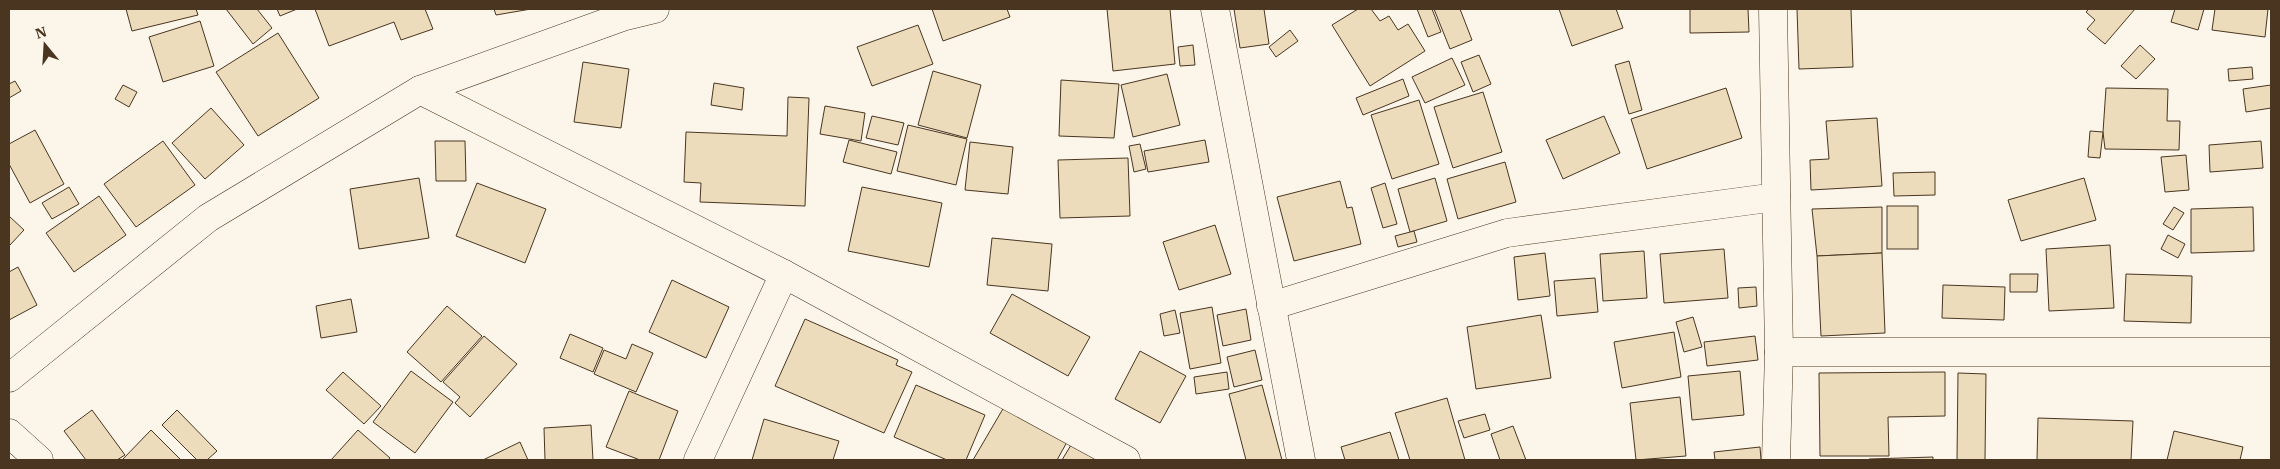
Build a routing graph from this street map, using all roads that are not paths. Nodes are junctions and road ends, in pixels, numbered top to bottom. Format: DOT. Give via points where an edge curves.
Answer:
graph roads {
  1 [pos="655,9"];
  2 [pos="1215,9"];
  3 [pos="1772,9"];
  4 [pos="420,90"];
  5 [pos="1776,197"];
  6 [pos="784,274"];
  7 [pos="1271,306"];
  8 [pos="1779,352"];
  9 [pos="2271,352"];
  10 [pos="9,378"];
  11 [pos="9,433"];
  12 [pos="39,460"];
  13 [pos="698,460"];
  14 [pos="1126,460"];
  15 [pos="1301,460"];
  16 [pos="1776,460"];
  1 -- 4 [label="street" via="622,17"];
  2 -- 7 [label="street"];
  3 -- 5 [label="street"];
  4 -- 6 [label="street"];
  4 -- 10 [label="street" via="208,218"];
  5 -- 7 [label="street" via="1507,233"];
  5 -- 8 [label="street"];
  6 -- 13 [label="street"];
  6 -- 14 [label="street"];
  7 -- 15 [label="street"];
  8 -- 9 [label="street"];
  8 -- 16 [label="street"];
  11 -- 12 [label="street"];
}
